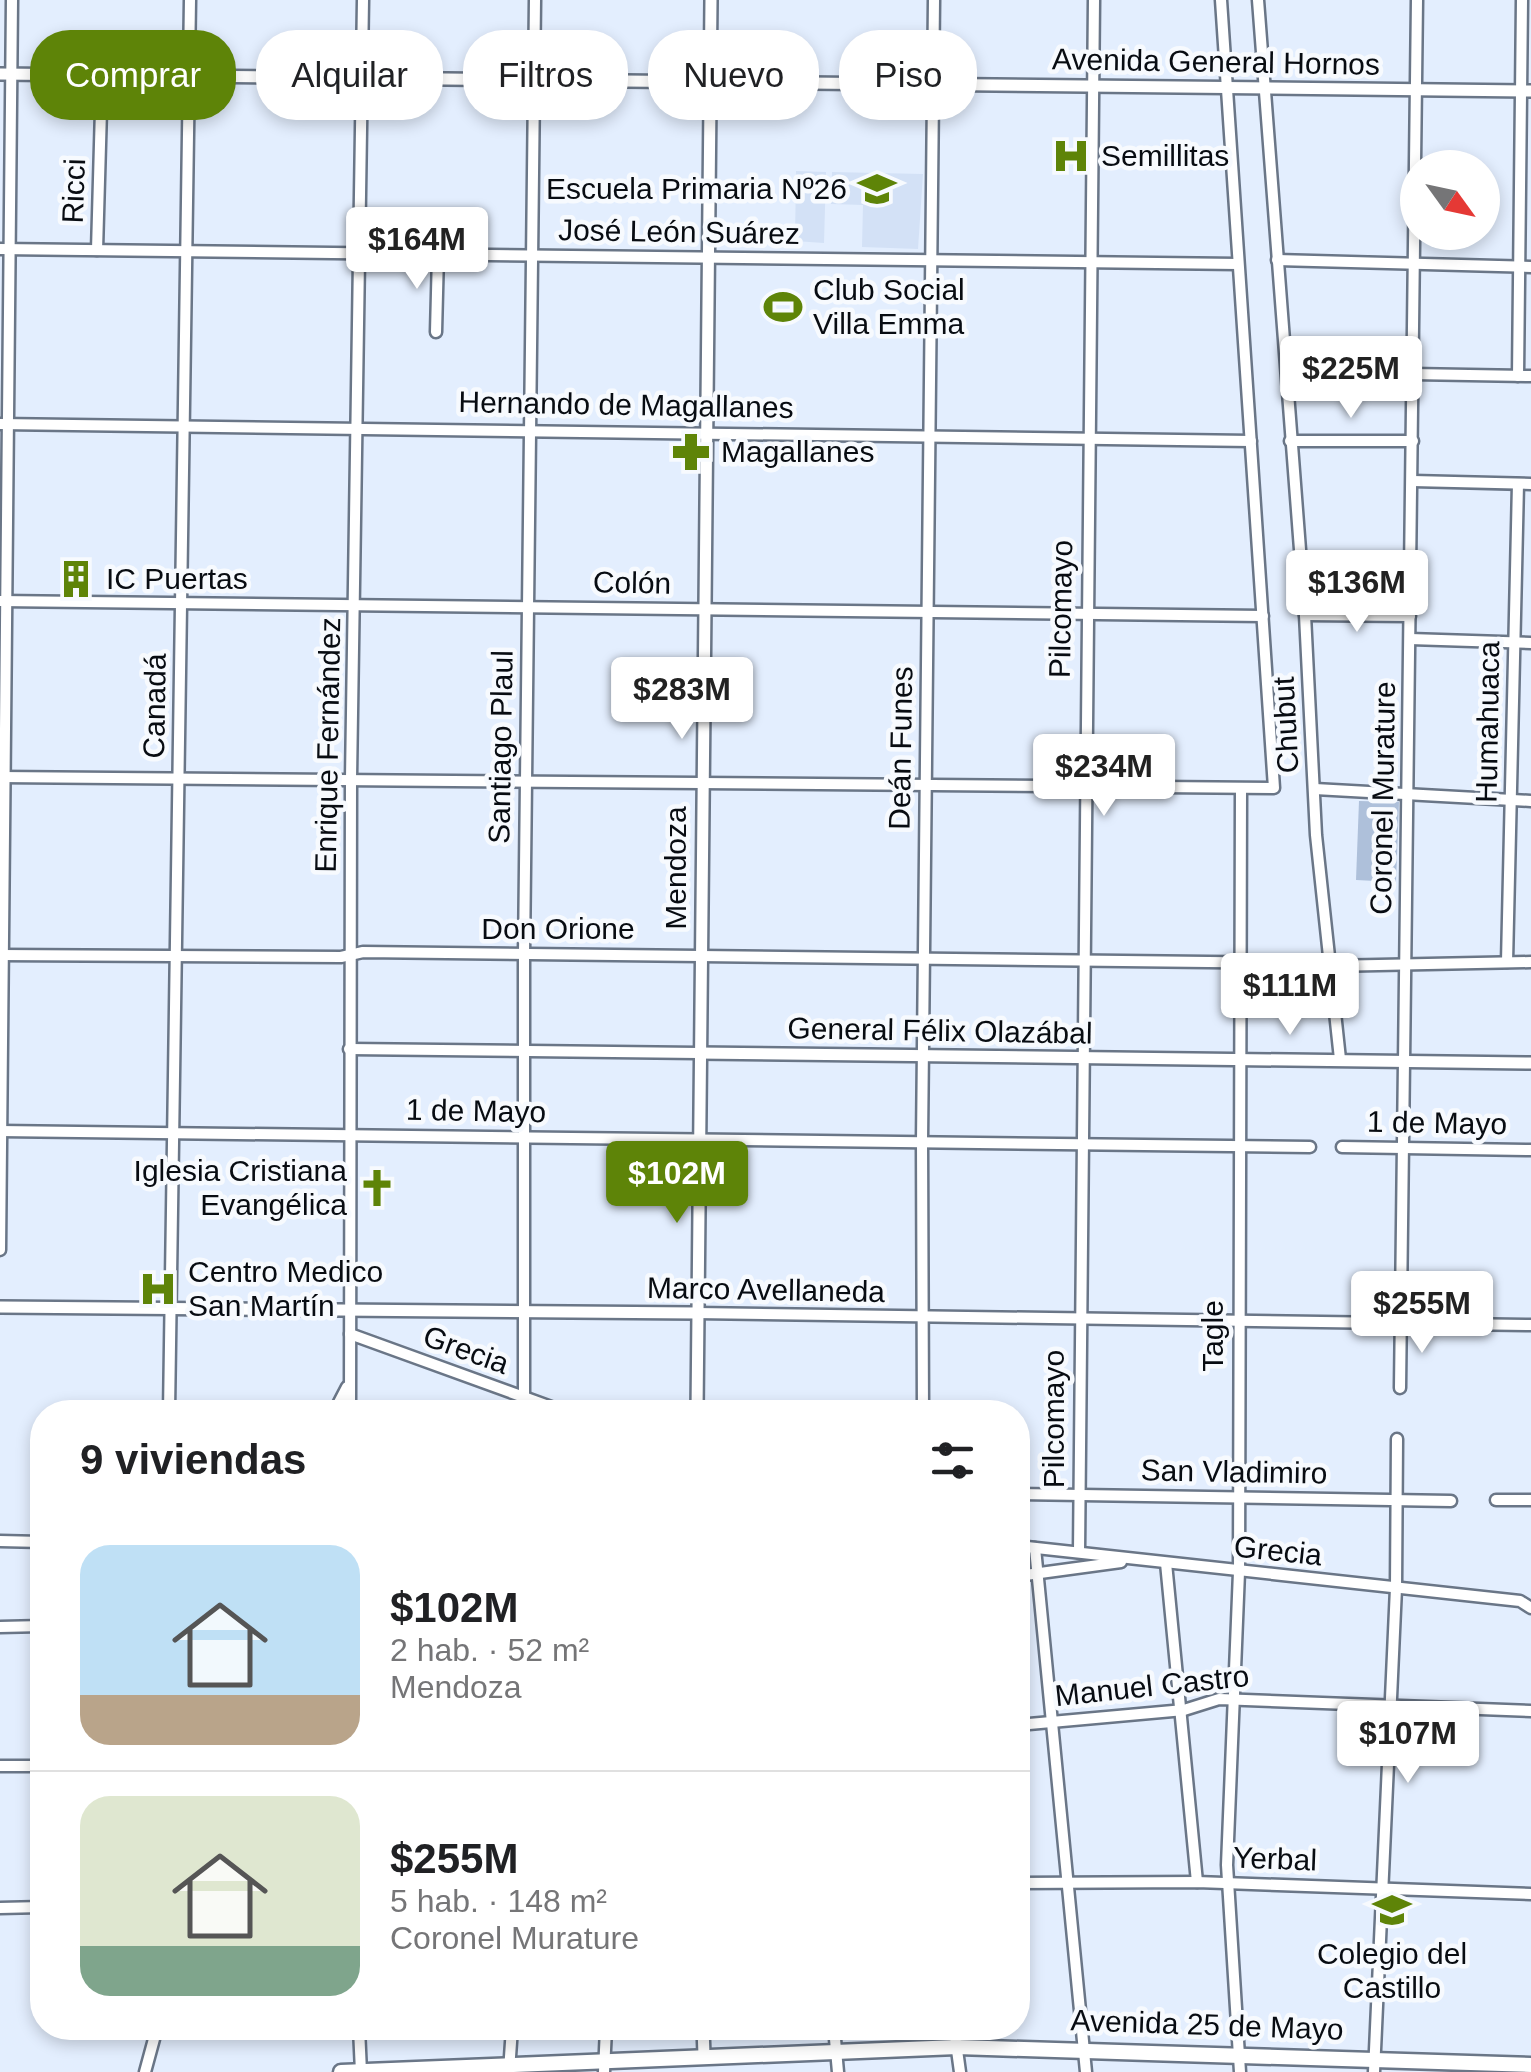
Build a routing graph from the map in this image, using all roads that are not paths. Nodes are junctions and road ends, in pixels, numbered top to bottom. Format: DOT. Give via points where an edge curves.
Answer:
graph roads {
  1 [pos="12,0"];
  2 [pos="190,0"];
  3 [pos="363,0"];
  4 [pos="536,0"];
  5 [pos="711,0"];
  6 [pos="934,0"];
  7 [pos="1094,0"];
  8 [pos="1221,0"];
  9 [pos="1258,0"];
  10 [pos="1417,0"];
  11 [pos="1522,0"];
  12 [pos="190,30"];
  13 [pos="363,30"];
  14 [pos="536,30"];
  15 [pos="711,30"];
  16 [pos="933,30"];
  17 [pos="6,74"];
  18 [pos="977,85"];
  19 [pos="1093,86"];
  20 [pos="1227,87"];
  21 [pos="1264,88"];
  22 [pos="1416,90"];
  23 [pos="1526,91"];
  24 [pos="101,120"];
  25 [pos="188,120"];
  26 [pos="363,120"];
  27 [pos="535,120"];
  28 [pos="711,120"];
  29 [pos="932,120"];
  30 [pos="5,249"];
  31 [pos="97,250"];
  32 [pos="187,251"];
  33 [pos="362,253"];
  34 [pos="438,254"];
  35 [pos="533,256"];
  36 [pos="710,258"];
  37 [pos="931,259"];
  38 [pos="1277,260"];
  39 [pos="1092,262"];
  40 [pos="1238,264"];
  41 [pos="1414,264"];
  42 [pos="1525,267"];
  43 [pos="436,332"];
  44 [pos="1412,374"];
  45 [pos="1518,376"];
  46 [pos="1531,376"];
  47 [pos="5,424"];
  48 [pos="184,426"];
  49 [pos="357,428"];
  50 [pos="530,430"];
  51 [pos="708,431"];
  52 [pos="930,434"];
  53 [pos="1089,436"];
  54 [pos="1251,441"];
  55 [pos="1290,442"];
  56 [pos="1412,442"];
  57 [pos="1413,480"];
  58 [pos="1518,484"];
  59 [pos="1531,484"];
  60 [pos="3,601"];
  61 [pos="181,603"];
  62 [pos="355,603"];
  63 [pos="528,606"];
  64 [pos="704,608"];
  65 [pos="928,610"];
  66 [pos="1086,612"];
  67 [pos="1264,616"];
  68 [pos="1305,616"];
  69 [pos="1410,616"];
  70 [pos="1410,639"];
  71 [pos="1515,642"];
  72 [pos="1531,643"];
  73 [pos="2,777"];
  74 [pos="352,778"];
  75 [pos="179,779"];
  76 [pos="526,779"];
  77 [pos="702,784"];
  78 [pos="926,786"];
  79 [pos="1084,787"];
  80 [pos="1241,789"];
  81 [pos="1315,789"];
  82 [pos="1408,794"];
  83 [pos="1511,800"];
  84 [pos="1531,801"];
  85 [pos="350,954"];
  86 [pos="524,954"];
  87 [pos="701,954"];
  88 [pos="1,955"];
  89 [pos="176,958"];
  90 [pos="925,959"];
  91 [pos="1082,962"];
  92 [pos="1507,962"];
  93 [pos="1531,962"];
  94 [pos="1240,963"];
  95 [pos="1297,963"];
  96 [pos="1405,963"];
  97 [pos="1330,966"];
  98 [pos="349,1050"];
  99 [pos="523,1050"];
  100 [pos="698,1054"];
  101 [pos="923,1055"];
  102 [pos="1081,1057"];
  103 [pos="1240,1059"];
  104 [pos="1340,1059"];
  105 [pos="1403,1061"];
  106 [pos="1531,1063"];
  107 [pos="1,1132"];
  108 [pos="176,1133"];
  109 [pos="348,1134"];
  110 [pos="523,1136"];
  111 [pos="698,1139"];
  112 [pos="922,1141"];
  113 [pos="1080,1144"];
  114 [pos="1238,1145"];
  115 [pos="1310,1147"];
  116 [pos="1342,1147"];
  117 [pos="1401,1148"];
  118 [pos="1531,1150"];
  119 [pos="0,1250"];
  120 [pos="0,1306"];
  121 [pos="172,1309"];
  122 [pos="349,1311"];
  123 [pos="522,1313"];
  124 [pos="696,1314"];
  125 [pos="923,1318"];
  126 [pos="1080,1319"];
  127 [pos="1238,1320"];
  128 [pos="1403,1322"];
  129 [pos="1531,1325"];
  130 [pos="350,1334"];
  131 [pos="350,1382"];
  132 [pos="1400,1388"];
  133 [pos="524,1398"];
  134 [pos="169,1400"];
  135 [pos="340,1400"];
  136 [pos="350,1400"];
  137 [pos="530,1400"];
  138 [pos="697,1400"];
  139 [pos="923,1400"];
  140 [pos="1397,1439"];
  141 [pos="1030,1494"];
  142 [pos="1079,1495"];
  143 [pos="1238,1496"];
  144 [pos="1396,1499"];
  145 [pos="1496,1500"];
  146 [pos="1531,1500"];
  147 [pos="1451,1501"];
  148 [pos="0,1541"];
  149 [pos="30,1542"];
  150 [pos="1030,1547"];
  151 [pos="1035,1548"];
  152 [pos="1080,1552"];
  153 [pos="1126,1561"];
  154 [pos="1166,1564"];
  155 [pos="1239,1572"];
  156 [pos="1037,1574"];
  157 [pos="1030,1575"];
  158 [pos="1396,1588"];
  159 [pos="1531,1608"];
  160 [pos="0,1626"];
  161 [pos="30,1626"];
  162 [pos="1235,1699"];
  163 [pos="1391,1706"];
  164 [pos="1178,1711"];
  165 [pos="1531,1712"];
  166 [pos="1050,1722"];
  167 [pos="1030,1724"];
  168 [pos="0,1766"];
  169 [pos="30,1766"];
  170 [pos="1067,1881"];
  171 [pos="1197,1882"];
  172 [pos="1030,1883"];
  173 [pos="1228,1883"];
  174 [pos="1384,1888"];
  175 [pos="1531,1894"];
  176 [pos="30,1907"];
  177 [pos="0,1908"];
  178 [pos="154,2040"];
  179 [pos="360,2040"];
  180 [pos="511,2040"];
  181 [pos="605,2040"];
  182 [pos="703,2040"];
  183 [pos="835,2040"];
  184 [pos="955,2040"];
  185 [pos="956,2047"];
  186 [pos="1082,2048"];
  187 [pos="836,2050"];
  188 [pos="1238,2053"];
  189 [pos="704,2056"];
  190 [pos="1374,2065"];
  191 [pos="1531,2065"];
  192 [pos="604,2066"];
  193 [pos="509,2068"];
  194 [pos="145,2072"];
  195 [pos="342,2072"];
  196 [pos="361,2072"];
  197 [pos="704,2072"];
  198 [pos="838,2072"];
  199 [pos="960,2072"];
  200 [pos="1086,2072"];
  201 [pos="1240,2072"];
  1 -- 17 [label="street"];
  2 -- 12 [label="street, Canadá"];
  3 -- 13 [label="street, Enrique Fernández"];
  4 -- 14 [label="street, Santiago Plaul"];
  5 -- 15 [label="street, Mendoza"];
  6 -- 16 [label="street, Deán Funes"];
  7 -- 19 [label="street, Pilcomayo"];
  8 -- 20 [label="street"];
  9 -- 21 [label="street, Chubut"];
  10 -- 22 [label="street, Coronel Murature"];
  11 -- 23 [label="street"];
  17 -- 30 [label="street"];
  18 -- 19 [label="street, Avenida General Hornos"];
  19 -- 20 [label="street, Avenida General Hornos"];
  19 -- 39 [label="street, Pilcomayo"];
  20 -- 21 [label="street, Avenida General Hornos"];
  20 -- 40 [label="street, Chubut"];
  21 -- 22 [label="street, Avenida General Hornos"];
  21 -- 38 [label="street, Chubut"];
  22 -- 23 [label="street, Avenida General Hornos"];
  22 -- 41 [label="street, Coronel Murature"];
  23 -- 42 [label="street"];
  24 -- 31 [label="street, Ricci"];
  25 -- 32 [label="street, Canadá"];
  26 -- 33 [label="street, Enrique Fernández"];
  27 -- 35 [label="street, Santiago Plaul"];
  28 -- 36 [label="street, Mendoza"];
  29 -- 37 [label="street, Deán Funes"];
  30 -- 31 [label="street, José León Suárez"];
  30 -- 47 [label="street"];
  31 -- 32 [label="street, José León Suárez"];
  32 -- 33 [label="street, José León Suárez"];
  32 -- 48 [label="street, Canadá"];
  33 -- 34 [label="street, José León Suárez"];
  33 -- 49 [label="street, Enrique Fernández"];
  34 -- 35 [label="street, José León Suárez"];
  34 -- 43 [label="street"];
  35 -- 36 [label="street, José León Suárez"];
  35 -- 50 [label="street, Santiago Plaul"];
  36 -- 37 [label="street, José León Suárez"];
  36 -- 51 [label="street, Mendoza"];
  37 -- 39 [label="street, José León Suárez"];
  37 -- 52 [label="street, Deán Funes"];
  38 -- 41 [label="street"];
  38 -- 55 [label="street, Chubut"];
  39 -- 40 [label="street, José León Suárez"];
  39 -- 53 [label="street, Pilcomayo"];
  40 -- 54 [label="street, Chubut"];
  41 -- 42 [label="street"];
  41 -- 44 [label="street, Coronel Murature"];
  42 -- 45 [label="street"];
  44 -- 45 [label="street"];
  44 -- 56 [label="street, Coronel Murature"];
  45 -- 46 [label="street"];
  47 -- 48 [label="street, Hernando de Magallanes"];
  47 -- 60 [label="street"];
  48 -- 49 [label="street, Hernando de Magallanes"];
  48 -- 61 [label="street, Canadá"];
  49 -- 50 [label="street, Hernando de Magallanes"];
  49 -- 62 [label="street, Enrique Fernández"];
  50 -- 51 [label="street, Hernando de Magallanes"];
  50 -- 63 [label="street, Santiago Plaul"];
  51 -- 52 [label="street, Hernando de Magallanes"];
  51 -- 64 [label="street, Mendoza"];
  52 -- 53 [label="street, Hernando de Magallanes"];
  52 -- 65 [label="street, Deán Funes"];
  53 -- 54 [label="street, Hernando de Magallanes"];
  53 -- 66 [label="street, Pilcomayo"];
  54 -- 67 [label="street, Chubut"];
  55 -- 56 [label="street"];
  55 -- 68 [label="street, Chubut"];
  56 -- 57 [label="street, Coronel Murature"];
  57 -- 58 [label="street"];
  57 -- 69 [label="street, Coronel Murature"];
  58 -- 59 [label="street"];
  58 -- 71 [label="street, Humahuaca"];
  60 -- 61 [label="street, Colón"];
  60 -- 73 [label="street"];
  61 -- 62 [label="street, Colón"];
  61 -- 75 [label="street, Canadá"];
  62 -- 63 [label="street, Colón"];
  62 -- 74 [label="street, Enrique Fernández"];
  63 -- 64 [label="street, Colón"];
  63 -- 76 [label="street, Santiago Plaul"];
  64 -- 65 [label="street, Colón"];
  64 -- 77 [label="street, Mendoza"];
  65 -- 66 [label="street, Colón"];
  65 -- 78 [label="street, Deán Funes"];
  66 -- 67 [label="street, Colón"];
  66 -- 79 [label="street, Pilcomayo"];
  67 -- 80 [label="street, Chubut" via="1276,786"];
  68 -- 69 [label="street"];
  68 -- 81 [label="street, Chubut"];
  69 -- 70 [label="street, Coronel Murature"];
  70 -- 71 [label="street"];
  70 -- 82 [label="street, Coronel Murature"];
  71 -- 72 [label="street"];
  71 -- 83 [label="street, Humahuaca"];
  73 -- 75 [label="street"];
  73 -- 88 [label="street"];
  74 -- 75 [label="street"];
  74 -- 76 [label="street"];
  74 -- 85 [label="street, Enrique Fernández"];
  75 -- 89 [label="street, Canadá"];
  76 -- 77 [label="street"];
  76 -- 86 [label="street, Santiago Plaul"];
  77 -- 78 [label="street"];
  77 -- 87 [label="street, Mendoza"];
  78 -- 79 [label="street"];
  78 -- 90 [label="street, Deán Funes"];
  79 -- 80 [label="street"];
  79 -- 91 [label="street, Pilcomayo"];
  80 -- 94 [label="street, Tagle"];
  81 -- 82 [label="street"];
  81 -- 97 [label="street, Chubut"];
  82 -- 83 [label="street"];
  82 -- 96 [label="street, Coronel Murature"];
  83 -- 84 [label="street"];
  83 -- 92 [label="street, Humahuaca"];
  85 -- 86 [label="street, Don Orione"];
  85 -- 89 [label="street, Don Orione"];
  85 -- 98 [label="street, Enrique Fernández"];
  86 -- 87 [label="street, Don Orione"];
  86 -- 99 [label="street, Santiago Plaul"];
  87 -- 90 [label="street, Don Orione"];
  87 -- 100 [label="street, Mendoza"];
  88 -- 89 [label="street, Don Orione"];
  88 -- 107 [label="street"];
  89 -- 108 [label="street, Canadá"];
  90 -- 91 [label="street, Don Orione"];
  90 -- 101 [label="street, Deán Funes"];
  91 -- 94 [label="street, Don Orione"];
  91 -- 102 [label="street, Pilcomayo"];
  92 -- 93 [label="street"];
  92 -- 96 [label="street"];
  94 -- 95 [label="street, Don Orione"];
  94 -- 103 [label="street, Tagle"];
  96 -- 97 [label="street"];
  96 -- 105 [label="street, Coronel Murature"];
  97 -- 104 [label="street, Chubut"];
  98 -- 99 [label="street, General Félix Olazábal"];
  98 -- 109 [label="street, Enrique Fernández"];
  99 -- 100 [label="street, General Félix Olazábal"];
  99 -- 110 [label="street, Santiago Plaul"];
  100 -- 101 [label="street, General Félix Olazábal"];
  100 -- 111 [label="street, Mendoza"];
  101 -- 102 [label="street, General Félix Olazábal"];
  101 -- 112 [label="street, Deán Funes"];
  102 -- 103 [label="street, General Félix Olazábal"];
  102 -- 113 [label="street, Pilcomayo"];
  103 -- 104 [label="street, General Félix Olazábal"];
  103 -- 114 [label="street, Tagle"];
  104 -- 105 [label="street, General Félix Olazábal"];
  105 -- 106 [label="street, General Félix Olazábal"];
  105 -- 117 [label="street, Coronel Murature"];
  107 -- 108 [label="street, 1 de Mayo"];
  107 -- 119 [label="street"];
  108 -- 109 [label="street, 1 de Mayo"];
  108 -- 121 [label="street, Canadá"];
  109 -- 110 [label="street, 1 de Mayo"];
  109 -- 122 [label="street, Enrique Fernández"];
  110 -- 111 [label="street, 1 de Mayo"];
  110 -- 123 [label="street, Santiago Plaul"];
  111 -- 112 [label="street, 1 de Mayo"];
  111 -- 124 [label="street, Mendoza"];
  112 -- 113 [label="street, 1 de Mayo"];
  112 -- 125 [label="street, Deán Funes"];
  113 -- 114 [label="street, 1 de Mayo"];
  113 -- 126 [label="street, Pilcomayo"];
  114 -- 115 [label="street, 1 de Mayo"];
  114 -- 127 [label="street, Tagle"];
  116 -- 117 [label="street, 1 de Mayo"];
  117 -- 118 [label="street, 1 de Mayo"];
  117 -- 128 [label="street, Coronel Murature"];
  120 -- 121 [label="street, Marco Avellaneda"];
  121 -- 122 [label="street, Marco Avellaneda"];
  121 -- 134 [label="street, Canadá"];
  122 -- 123 [label="street, Marco Avellaneda"];
  122 -- 130 [label="street, Enrique Fernández"];
  123 -- 124 [label="street, Marco Avellaneda"];
  123 -- 133 [label="street, Santiago Plaul"];
  124 -- 125 [label="street, Marco Avellaneda"];
  124 -- 138 [label="street, Mendoza"];
  125 -- 126 [label="street, Marco Avellaneda"];
  125 -- 139 [label="street, Deán Funes"];
  126 -- 127 [label="street, Marco Avellaneda"];
  126 -- 142 [label="street, Pilcomayo"];
  127 -- 128 [label="street, Marco Avellaneda"];
  127 -- 143 [label="street, Tagle"];
  128 -- 129 [label="street, Marco Avellaneda"];
  128 -- 132 [label="street, Coronel Murature"];
  130 -- 131 [label="street, Enrique Fernández"];
  130 -- 133 [label="street, Grecia"];
  131 -- 135 [label="street"];
  131 -- 136 [label="street, Enrique Fernández"];
  133 -- 137 [label="street, Grecia"];
  140 -- 144 [label="street"];
  141 -- 142 [label="street, San Vladimiro"];
  142 -- 143 [label="street, San Vladimiro"];
  142 -- 152 [label="street, Pilcomayo"];
  143 -- 144 [label="street, San Vladimiro"];
  143 -- 155 [label="street, Tagle"];
  144 -- 147 [label="street, San Vladimiro"];
  144 -- 158 [label="street"];
  145 -- 146 [label="street"];
  148 -- 149 [label="street"];
  150 -- 151 [label="street, Grecia"];
  151 -- 152 [label="street, Grecia"];
  151 -- 156 [label="street"];
  152 -- 153 [label="street, Grecia"];
  153 -- 154 [label="street, Grecia"];
  153 -- 156 [label="street"];
  154 -- 155 [label="street, Grecia"];
  154 -- 164 [label="street"];
  155 -- 158 [label="street, Grecia"];
  155 -- 162 [label="street, Tagle"];
  156 -- 157 [label="street"];
  156 -- 166 [label="street"];
  158 -- 159 [label="street, Grecia" via="1520,1601"];
  158 -- 163 [label="street"];
  160 -- 161 [label="street"];
  162 -- 163 [label="street, Manuel Castro"];
  162 -- 164 [label="street, Manuel Castro"];
  162 -- 173 [label="street, Tagle"];
  163 -- 165 [label="street, Manuel Castro"];
  163 -- 174 [label="street"];
  164 -- 166 [label="street, Manuel Castro"];
  164 -- 171 [label="street"];
  166 -- 167 [label="street, Manuel Castro"];
  166 -- 170 [label="street"];
  168 -- 169 [label="street"];
  170 -- 171 [label="street, Yerbal"];
  170 -- 172 [label="street, Yerbal"];
  170 -- 186 [label="street"];
  171 -- 173 [label="street, Yerbal"];
  173 -- 174 [label="street, Yerbal"];
  173 -- 188 [label="street"];
  174 -- 175 [label="street, Yerbal"];
  174 -- 190 [label="street"];
  176 -- 177 [label="street"];
  178 -- 194 [label="street"];
  179 -- 196 [label="street"];
  180 -- 193 [label="street"];
  181 -- 192 [label="street"];
  182 -- 189 [label="street"];
  183 -- 187 [label="street"];
  184 -- 185 [label="street"];
  185 -- 186 [label="main road, Avenida 25 de Mayo"];
  185 -- 187 [label="main road, Avenida 25 de Mayo"];
  185 -- 199 [label="street"];
  186 -- 188 [label="main road, Avenida 25 de Mayo"];
  186 -- 200 [label="street"];
  187 -- 189 [label="main road, Avenida 25 de Mayo"];
  187 -- 198 [label="street"];
  188 -- 190 [label="main road, Avenida 25 de Mayo"];
  188 -- 201 [label="street"];
  189 -- 192 [label="main road, Avenida 25 de Mayo"];
  189 -- 197 [label="street"];
  190 -- 191 [label="main road, Avenida 25 de Mayo"];
  192 -- 193 [label="main road, Avenida 25 de Mayo"];
  193 -- 196 [label="main road, Avenida 25 de Mayo"];
  195 -- 196 [label="main road, Avenida 25 de Mayo"];
}
